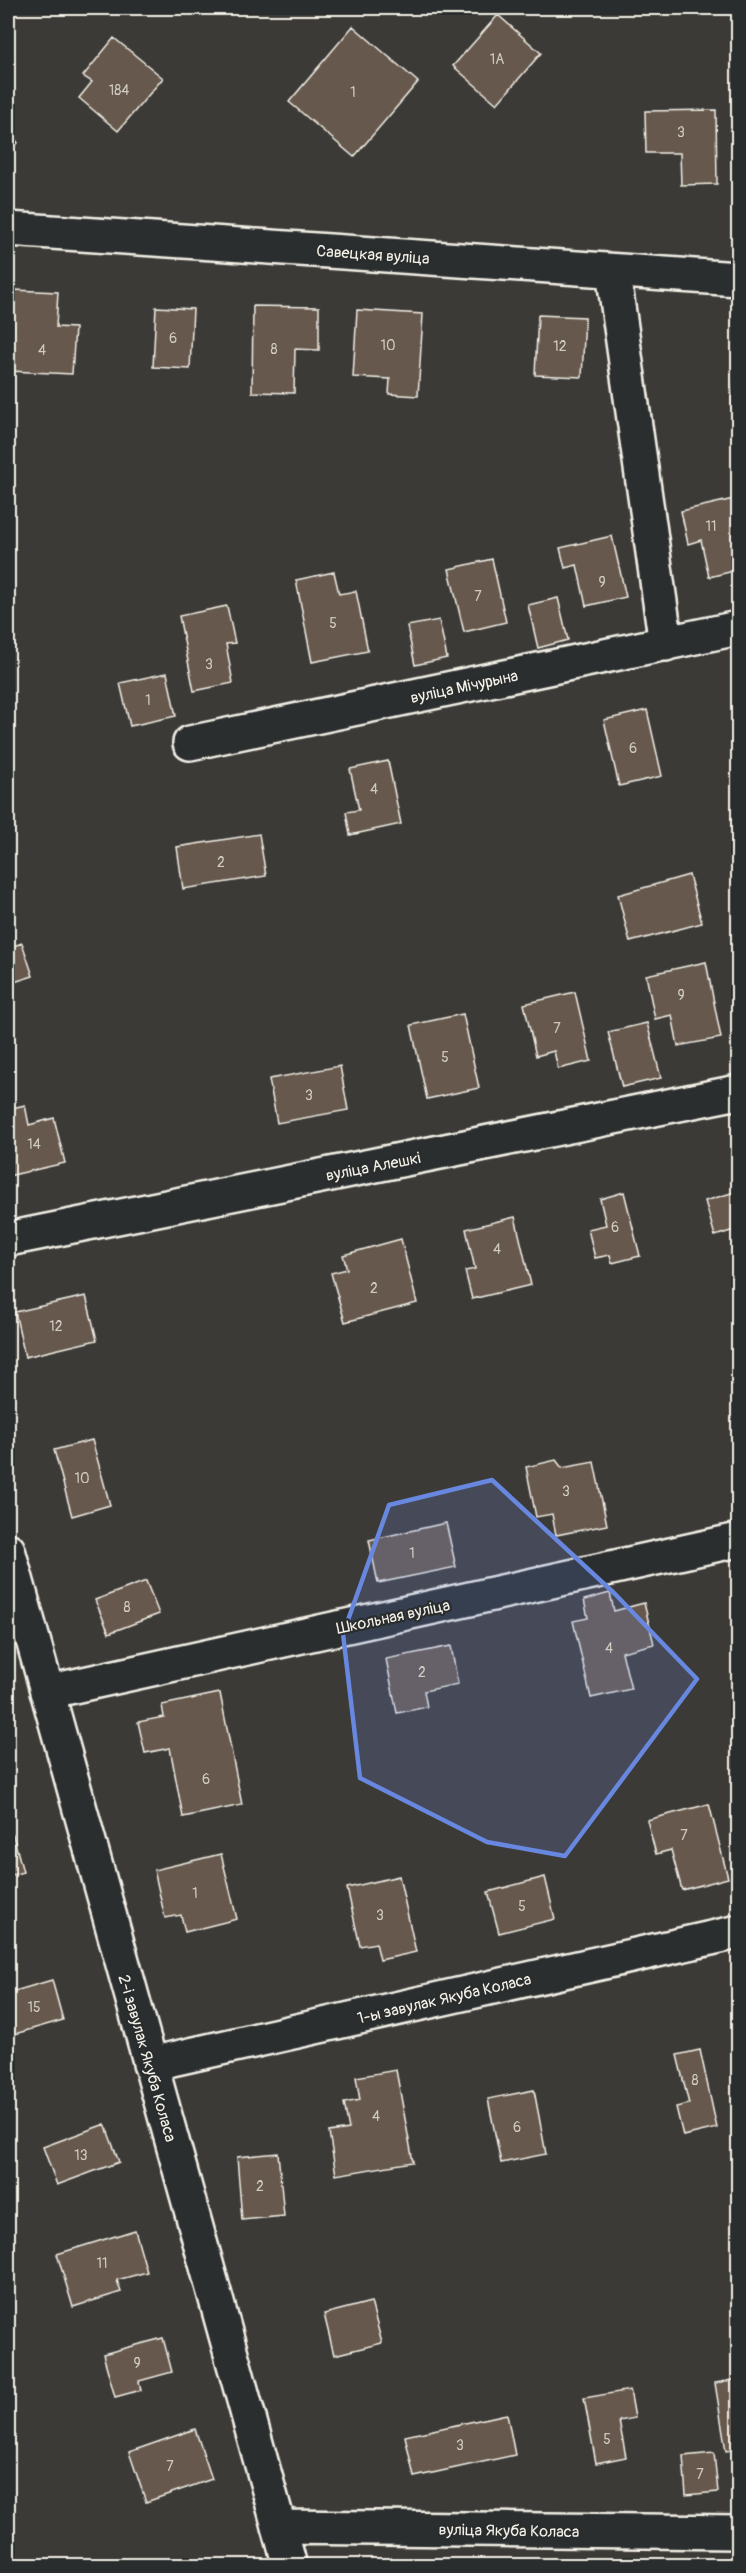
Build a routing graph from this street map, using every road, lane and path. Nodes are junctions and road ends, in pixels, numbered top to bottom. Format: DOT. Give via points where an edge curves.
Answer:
graph roads {
  1 [pos="8,229"];
  2 [pos="613,271"];
  3 [pos="738,279"];
  4 [pos="738,628"];
  5 [pos="666,644"];
  6 [pos="190,743"];
  7 [pos="738,1092"];
  8 [pos="8,1239"];
  9 [pos="738,1540"];
  10 [pos="8,1550"];
  11 [pos="47,1692"];
  12 [pos="738,1932"];
  13 [pos="150,2064"];
  14 [pos="279,2527"];
  15 [pos="738,2532"];
  16 [pos="290,2565"];
  1 -- 2 [label="street, Савецкая вуліца"];
  2 -- 3 [label="street, Савецкая вуліца"];
  2 -- 5 [label="street"];
  4 -- 5 [label="street, вуліца Мічурына"];
  5 -- 6 [label="street, вуліца Мічурына"];
  7 -- 8 [label="street, вуліца Алешкі"];
  9 -- 11 [label="street, Школьная вуліца"];
  10 -- 11 [label="street, 2-і завулак Якуба Коласа"];
  11 -- 13 [label="street, 2-і завулак Якуба Коласа"];
  12 -- 13 [label="street, 1-ы завулак Якуба Коласа"];
  13 -- 14 [label="street, 2-і завулак Якуба Коласа"];
  14 -- 15 [label="street, вуліца Якуба Коласа"];
  14 -- 16 [label="street, 2-і завулак Якуба Коласа"];
}
